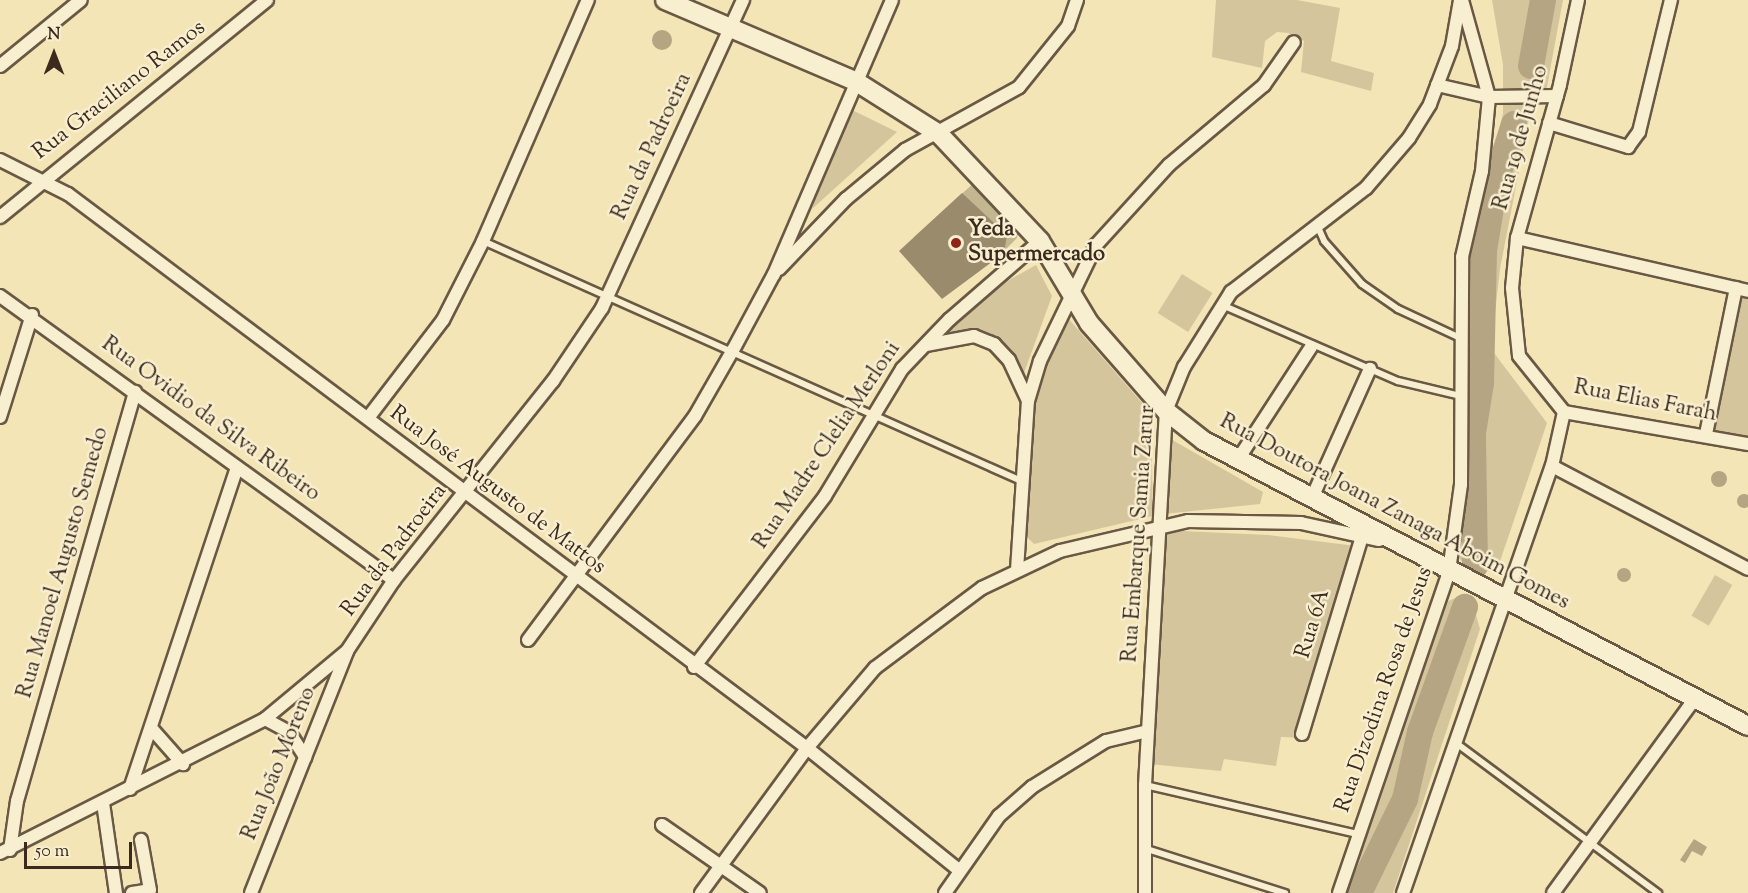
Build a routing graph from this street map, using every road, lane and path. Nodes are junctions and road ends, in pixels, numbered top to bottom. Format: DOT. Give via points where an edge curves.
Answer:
graph roads {
  1 [pos="81,0"];
  2 [pos="267,0"];
  3 [pos="588,0"];
  4 [pos="665,0"];
  5 [pos="743,0"];
  6 [pos="892,0"];
  7 [pos="1077,0"];
  8 [pos="1461,0"];
  9 [pos="1578,0"];
  10 [pos="1671,0"];
  11 [pos="730,28"];
  12 [pos="1294,42"];
  13 [pos="0,66"];
  14 [pos="855,81"];
  15 [pos="1437,85"];
  16 [pos="1557,96"];
  17 [pos="1489,97"];
  18 [pos="1549,123"];
  19 [pos="939,134"];
  20 [pos="0,160"];
  21 [pos="41,181"];
  22 [pos="0,218"];
  23 [pos="1317,224"];
  24 [pos="1517,238"];
  25 [pos="1040,241"];
  26 [pos="483,242"];
  27 [pos="774,274"];
  28 [pos="1512,288"];
  29 [pos="1742,289"];
  30 [pos="609,295"];
  31 [pos="1071,295"];
  32 [pos="0,296"];
  33 [pos="1222,305"];
  34 [pos="32,315"];
  35 [pos="1458,337"];
  36 [pos="922,346"];
  37 [pos="1311,347"];
  38 [pos="733,350"];
  39 [pos="1370,369"];
  40 [pos="135,392"];
  41 [pos="1463,396"];
  42 [pos="1028,401"];
  43 [pos="1166,411"];
  44 [pos="1564,412"];
  45 [pos="0,417"];
  46 [pos="368,418"];
  47 [pos="875,418"];
  48 [pos="1706,434"];
  49 [pos="1748,444"];
  50 [pos="1237,460"];
  51 [pos="237,466"];
  52 [pos="1552,466"];
  53 [pos="1019,480"];
  54 [pos="465,494"];
  55 [pos="1311,500"];
  56 [pos="1158,526"];
  57 [pos="1364,531"];
  58 [pos="1748,569"];
  59 [pos="1017,570"];
  60 [pos="1449,571"];
  61 [pos="576,577"];
  62 [pos="394,580"];
  63 [pos="1502,598"];
  64 [pos="528,640"];
  65 [pos="347,651"];
  66 [pos="694,667"];
  67 [pos="1695,698"];
  68 [pos="265,719"];
  69 [pos="1748,726"];
  70 [pos="152,729"];
  71 [pos="1148,731"];
  72 [pos="1302,734"];
  73 [pos="1456,743"];
  74 [pos="807,748"];
  75 [pos="305,757"];
  76 [pos="183,764"];
  77 [pos="1145,785"];
  78 [pos="130,789"];
  79 [pos="103,803"];
  80 [pos="662,825"];
  81 [pos="1357,834"];
  82 [pos="141,840"];
  83 [pos="1589,842"];
  84 [pos="1147,849"];
  85 [pos="5,852"];
  86 [pos="722,864"];
  87 [pos="959,870"];
  88 [pos="116,893"];
  89 [pos="132,893"];
  90 [pos="251,893"];
  91 [pos="701,893"];
  92 [pos="759,893"];
  93 [pos="945,893"];
  94 [pos="1145,893"];
  95 [pos="1285,893"];
  96 [pos="1339,893"];
  97 [pos="1402,893"];
  98 [pos="1553,893"];
  99 [pos="1658,893"];
  1 -- 13 [label="street"];
  2 -- 21 [label="street, Rua Graciliano Ramos"];
  3 -- 26 [label="street"];
  4 -- 11 [label="street, Rua Doutora Joana Zanaga Aboim Gomes"];
  5 -- 11 [label="street, Rua da Padroeira"];
  6 -- 14 [label="street"];
  7 -- 19 [label="street" via="1068,26 1019,87"];
  8 -- 15 [label="street, Rua Embarque Samia Zarur"];
  8 -- 17 [label="street, Rua Dizodina Rosa de Jesus"];
  9 -- 16 [label="street, Rua 19 de Junho"];
  10 -- 18 [label="street" via="1639,132 1628,147"];
  11 -- 14 [label="street, Rua Doutora Joana Zanaga Aboim Gomes"];
  11 -- 30 [label="street, Rua da Padroeira"];
  12 -- 31 [label="street" via="1264,85 1169,165 1116,219"];
  14 -- 19 [label="street, Rua Doutora Joana Zanaga Aboim Gomes"];
  14 -- 27 [label="street"];
  15 -- 17 [label="street"];
  15 -- 23 [label="street, Rua Embarque Samia Zarur" via="1430,104 1366,188"];
  16 -- 17 [label="street"];
  16 -- 18 [label="street, Rua 19 de Junho"];
  17 -- 35 [label="street, Rua Dizodina Rosa de Jesus" via="1482,171 1461,257"];
  18 -- 24 [label="street, Rua 19 de Junho"];
  19 -- 25 [label="street, Rua Doutora Joana Zanaga Aboim Gomes"];
  19 -- 27 [label="street" via="904,150 874,174"];
  20 -- 21 [label="street, Rua José Augusto de Mattos"];
  21 -- 22 [label="street, Rua Graciliano Ramos"];
  21 -- 46 [label="street, Rua José Augusto de Mattos" via="68,194"];
  23 -- 33 [label="street, Rua Embarque Samia Zarur" via="1251,272"];
  23 -- 35 [label="lane" via="1324,242 1362,284 1398,309"];
  24 -- 28 [label="street, Rua 19 de Junho"];
  24 -- 29 [label="street"];
  25 -- 31 [label="street, Rua Doutora Joana Zanaga Aboim Gomes"];
  25 -- 36 [label="street, Rua Madre Clelia Merloni"];
  26 -- 30 [label="lane"];
  26 -- 46 [label="street" via="443,320"];
  27 -- 38 [label="street"];
  28 -- 44 [label="street, Rua Elias Farah" via="1520,356"];
  29 -- 48 [label="street"];
  30 -- 38 [label="lane"];
  30 -- 54 [label="street, Rua da Padroeira" via="553,381"];
  31 -- 42 [label="street" via="1040,361"];
  31 -- 43 [label="street, Rua Doutora Joana Zanaga Aboim Gomes" via="1089,323"];
  32 -- 34 [label="street, Rua Ovidio da Silva Ribeiro"];
  33 -- 37 [label="lane"];
  33 -- 43 [label="street, Rua Embarque Samia Zarur" via="1184,367"];
  34 -- 40 [label="street, Rua Ovidio da Silva Ribeiro"];
  34 -- 45 [label="street"];
  35 -- 41 [label="street, Rua Dizodina Rosa de Jesus"];
  36 -- 42 [label="street" via="974,336 994,344 1009,360"];
  36 -- 47 [label="street, Rua Madre Clelia Merloni" via="902,369"];
  37 -- 39 [label="lane"];
  37 -- 50 [label="street"];
  38 -- 47 [label="lane"];
  38 -- 61 [label="street" via="695,416"];
  39 -- 41 [label="lane"];
  39 -- 55 [label="street"];
  40 -- 51 [label="street, Rua Ovidio da Silva Ribeiro"];
  40 -- 85 [label="street, Rua Manoel Augusto Semedo"];
  41 -- 60 [label="street, Rua Dizodina Rosa de Jesus" via="1461,485"];
  42 -- 53 [label="street"];
  43 -- 50 [label="street, Rua Doutora Joana Zanaga Aboim Gomes"];
  43 -- 56 [label="street, Rua Embarque Samia Zarur"];
  44 -- 48 [label="street, Rua Elias Farah"];
  44 -- 52 [label="street"];
  46 -- 54 [label="street, Rua José Augusto de Mattos"];
  47 -- 53 [label="lane"];
  47 -- 66 [label="street, Rua Madre Clelia Merloni" via="825,496"];
  48 -- 49 [label="street, Rua Elias Farah"];
  50 -- 55 [label="street, Rua Doutora Joana Zanaga Aboim Gomes"];
  51 -- 62 [label="street, Rua Ovidio da Silva Ribeiro"];
  51 -- 70 [label="street"];
  52 -- 58 [label="street"];
  52 -- 63 [label="street"];
  53 -- 59 [label="street"];
  54 -- 61 [label="street, Rua José Augusto de Mattos"];
  54 -- 62 [label="street, Rua da Padroeira"];
  55 -- 57 [label="street, Rua Doutora Joana Zanaga Aboim Gomes"];
  56 -- 57 [label="street" via="1229,519"];
  56 -- 59 [label="street" via="1060,551"];
  56 -- 71 [label="street, Rua Embarque Samia Zarur"];
  57 -- 60 [label="street, Rua Doutora Joana Zanaga Aboim Gomes"];
  57 -- 72 [label="street, Rua 6A"];
  59 -- 74 [label="street" via="982,588 892,651"];
  60 -- 63 [label="street, Rua Doutora Joana Zanaga Aboim Gomes"];
  60 -- 81 [label="street, Rua Dizodina Rosa de Jesus"];
  61 -- 64 [label="street"];
  61 -- 66 [label="street, Rua José Augusto de Mattos"];
  62 -- 65 [label="street, Rua da Padroeira"];
  63 -- 67 [label="street, Rua Doutora Joana Zanaga Aboim Gomes"];
  63 -- 73 [label="street"];
  65 -- 68 [label="street, Rua da Padroeira"];
  65 -- 75 [label="street, Rua João Moreno"];
  66 -- 74 [label="street, Rua José Augusto de Mattos"];
  67 -- 69 [label="street, Rua Doutora Joana Zanaga Aboim Gomes"];
  67 -- 83 [label="street"];
  68 -- 75 [label="street" via="289,732"];
  68 -- 76 [label="street, Rua da Padroeira"];
  70 -- 76 [label="street"];
  70 -- 78 [label="street"];
  71 -- 77 [label="street, Rua Embarque Samia Zarur"];
  71 -- 87 [label="street" via="1106,741 1032,787 999,816"];
  73 -- 83 [label="lane"];
  73 -- 97 [label="street"];
  74 -- 86 [label="street"];
  74 -- 87 [label="street, Rua José Augusto de Mattos"];
  75 -- 90 [label="street, Rua João Moreno"];
  76 -- 78 [label="street, Rua da Padroeira"];
  77 -- 81 [label="lane"];
  77 -- 84 [label="street, Rua Embarque Samia Zarur"];
  78 -- 79 [label="street, Rua da Padroeira"];
  79 -- 85 [label="street, Rua da Padroeira"];
  79 -- 88 [label="street"];
  80 -- 86 [label="street"];
  81 -- 96 [label="street, Rua Dizodina Rosa de Jesus"];
  82 -- 89 [label="street" via="150,890"];
  83 -- 98 [label="street"];
  83 -- 99 [label="lane"];
  84 -- 94 [label="street, Rua Embarque Samia Zarur"];
  84 -- 95 [label="lane"];
  86 -- 91 [label="street"];
  86 -- 92 [label="street"];
  87 -- 93 [label="street"];
}
